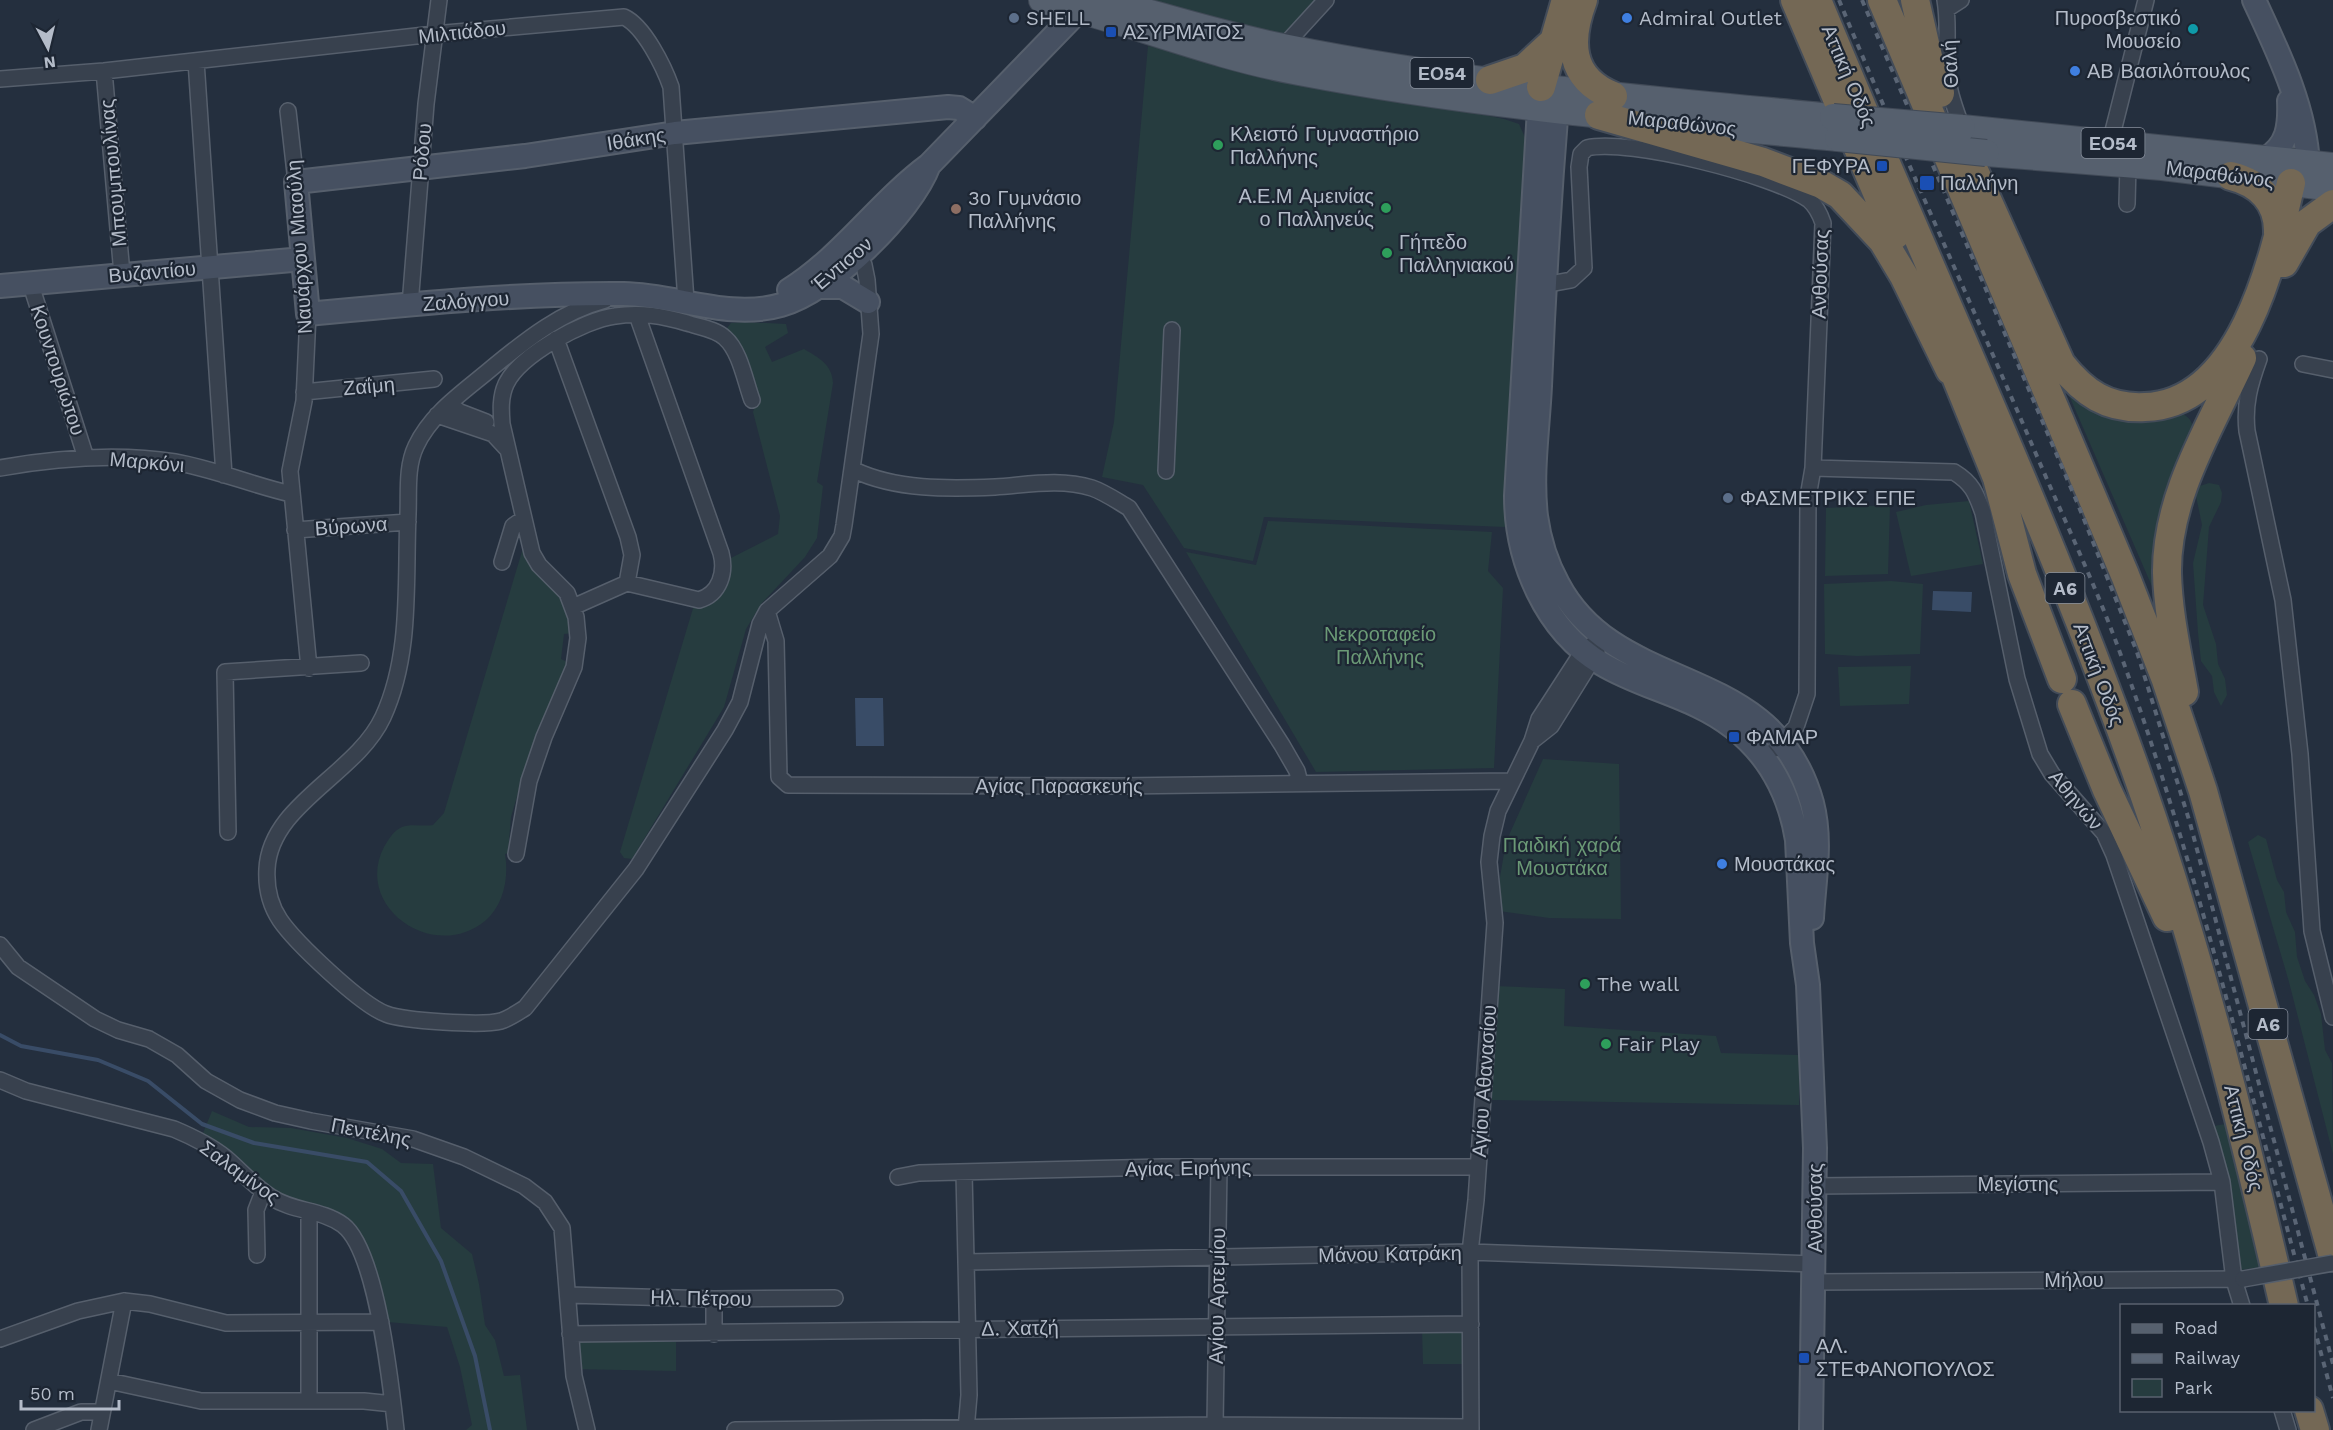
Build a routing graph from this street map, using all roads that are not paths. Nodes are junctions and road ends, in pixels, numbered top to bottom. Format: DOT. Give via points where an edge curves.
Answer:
graph roads {
  1 [pos="439,0"];
  2 [pos="1042,0"];
  3 [pos="1103,0"];
  4 [pos="1326,0"];
  5 [pos="1566,0"];
  6 [pos="1583,0"];
  7 [pos="1795,0"];
  8 [pos="1817,0"];
  9 [pos="1882,0"];
  10 [pos="1915,0"];
  11 [pos="1961,0"];
  12 [pos="2146,0"];
  13 [pos="2254,0"];
  14 [pos="1946,5"];
  15 [pos="1085,6"];
  16 [pos="434,34"];
  17 [pos="1552,43"];
  18 [pos="1283,47"];
  19 [pos="196,61"];
  20 [pos="2284,67"];
  21 [pos="104,71"];
  22 [pos="0,79"];
  23 [pos="1490,80"];
  24 [pos="1548,99"];
  25 [pos="1606,106"];
  26 [pos="288,111"];
  27 [pos="975,118"];
  28 [pos="1835,128"];
  29 [pos="1962,128"];
  30 [pos="675,133"];
  31 [pos="2110,143"];
  32 [pos="2265,159"];
  33 [pos="2128,164"];
  34 [pos="420,169"];
  35 [pos="2311,174"];
  36 [pos="2231,176"];
  37 [pos="296,182"];
  38 [pos="2127,204"];
  39 [pos="2333,204"];
  40 [pos="2284,248"];
  41 [pos="850,250"];
  42 [pos="303,259"];
  43 [pos="210,267"];
  44 [pos="122,274"];
  45 [pos="30,282"];
  46 [pos="1544,285"];
  47 [pos="0,286"];
  48 [pos="819,287"];
  49 [pos="624,294"];
  50 [pos="686,301"];
  51 [pos="868,302"];
  52 [pos="410,305"];
  53 [pos="728,309"];
  54 [pos="308,314"];
  55 [pos="637,315"];
  56 [pos="1172,330"];
  57 [pos="556,339"];
  58 [pos="2259,359"];
  59 [pos="2303,364"];
  60 [pos="2333,369"];
  61 [pos="434,380"];
  62 [pos="304,392"];
  63 [pos="1962,393"];
  64 [pos="752,400"];
  65 [pos="449,404"];
  66 [pos="437,415"];
  67 [pos="502,424"];
  68 [pos="506,448"];
  69 [pos="86,458"];
  70 [pos="0,468"];
  71 [pos="1813,468"];
  72 [pos="854,470"];
  73 [pos="1166,471"];
  74 [pos="224,475"];
  75 [pos="291,494"];
  76 [pos="523,519"];
  77 [pos="408,522"];
  78 [pos="295,530"];
  79 [pos="502,562"];
  80 [pos="627,583"];
  81 [pos="573,607"];
  82 [pos="767,612"];
  83 [pos="1602,638"];
  84 [pos="1589,655"];
  85 [pos="361,663"];
  86 [pos="309,668"];
  87 [pos="1774,750"];
  88 [pos="1511,781"];
  89 [pos="1300,783"];
  90 [pos="2203,791"];
  91 [pos="228,832"];
  92 [pos="516,855"];
  93 [pos="0,945"];
  94 [pos="2333,1017"];
  95 [pos="0,1080"];
  96 [pos="1219,1167"];
  97 [pos="1478,1167"];
  98 [pos="964,1172"];
  99 [pos="898,1177"];
  100 [pos="2222,1182"];
  101 [pos="1815,1186"];
  102 [pos="263,1192"];
  103 [pos="2258,1195"];
  104 [pos="309,1211"];
  105 [pos="1470,1252"];
  106 [pos="257,1256"];
  107 [pos="2333,1257"];
  108 [pos="1218,1258"];
  109 [pos="966,1262"];
  110 [pos="2333,1263"];
  111 [pos="1814,1273"];
  112 [pos="2239,1280"];
  113 [pos="567,1295"];
  114 [pos="835,1298"];
  115 [pos="714,1299"];
  116 [pos="124,1301"];
  117 [pos="2242,1304"];
  118 [pos="2284,1304"];
  119 [pos="381,1322"];
  120 [pos="309,1323"];
  121 [pos="1471,1324"];
  122 [pos="1218,1326"];
  123 [pos="968,1329"];
  124 [pos="570,1334"];
  125 [pos="714,1334"];
  126 [pos="0,1339"];
  127 [pos="109,1382"];
  128 [pos="309,1401"];
  129 [pos="393,1404"];
  130 [pos="102,1412"];
  131 [pos="2283,1412"];
  132 [pos="2310,1412"];
  133 [pos="1215,1425"];
  134 [pos="1176,1428"];
  135 [pos="966,1429"];
  136 [pos="1471,1429"];
  137 [pos="34,1430"];
  138 [pos="99,1430"];
  139 [pos="396,1430"];
  140 [pos="587,1430"];
  141 [pos="735,1430"];
  142 [pos="1811,1430"];
  143 [pos="2288,1430"];
  144 [pos="2315,1430"];
  1 -- 16 [label="street, Ρόδου"];
  2 -- 15 [label="main road, Μαραθώνος / ΕΟ54"];
  3 -- 18 [label="main road, Μαραθώνος / ΕΟ54"];
  4 -- 18 [label="street"];
  5 -- 17 [label="highway"];
  6 -- 25 [label="highway" via="1573,34 1577,61"];
  7 -- 63 [label="highway"];
  8 -- 103 [label="highway, Αττική Οδός / Α6" via="2117,719 2180,902"];
  9 -- 90 [label="highway, Α6" via="2125,575"];
  10 -- 40 [label="highway" via="1937,87 2049,342 2074,381 2091,395 2129,408 2150,407 2169,403 2199,388 2222,365"];
  11 -- 14 [label="street"];
  12 -- 31 [label="street"];
  13 -- 20 [label="street"];
  14 -- 29 [label="street, Θαλή" via="1950,94"];
  15 -- 24 [label="main road, Μαραθώνος / ΕΟ54" via="1254,63 1298,72"];
  15 -- 27 [label="street, Έντισον"];
  16 -- 19 [label="street, Μιλτιάδου"];
  16 -- 30 [label="street, Μιλτιάδου" via="624,17 637,27 665,71"];
  16 -- 34 [label="street, Ρόδου"];
  17 -- 23 [label="highway" via="1525,68"];
  17 -- 24 [label="highway"];
  18 -- 23 [label="main road, Μαραθώνος / ΕΟ54"];
  19 -- 21 [label="street, Μιλτιάδου"];
  19 -- 43 [label="street"];
  20 -- 32 [label="street" via="2288,134 2280,149"];
  20 -- 35 [label="street" via="2301,117"];
  21 -- 22 [label="street, Μιλτιάδου"];
  21 -- 44 [label="street, Μπουμπουλίνας"];
  23 -- 24 [label="main road, Μαραθώνος / ΕΟ54"];
  24 -- 25 [label="main road, Μαραθώνος / ΕΟ54"];
  24 -- 46 [label="street, Ανθούσας"];
  24 -- 84 [label="street, Ανθούσας" via="1516,523 1525,561 1541,598 1563,631"];
  25 -- 28 [label="main road, Μαραθώνος / ΕΟ54"];
  25 -- 63 [label="highway" via="1821,184 1840,195 1883,242 1904,276"];
  26 -- 37 [label="street, Ναυάρχου Μιαούλη"];
  27 -- 30 [label="street, Ιθάκης" via="964,110 948,107"];
  27 -- 41 [label="street, Έντισον" via="929,165 923,183 909,201"];
  28 -- 29 [label="main road, Μαραθώνος / ΕΟ54, bridge"];
  28 -- 33 [label="main road, Μαραθώνος / ΕΟ54, bridge" via="1986,153"];
  29 -- 31 [label="main road, Μαραθώνος / ΕΟ54"];
  30 -- 34 [label="street, Ιθάκης"];
  30 -- 50 [label="street, Μιλτιάδου"];
  31 -- 32 [label="main road, Μαραθώνος / ΕΟ54"];
  32 -- 35 [label="main road, Μαραθώνος / ΕΟ54"];
  33 -- 36 [label="main road, Μαραθώνος / ΕΟ54"];
  33 -- 38 [label="street"];
  34 -- 37 [label="street, Ιθάκης"];
  34 -- 52 [label="street, Ρόδου"];
  35 -- 36 [label="main road, Μαραθώνος / ΕΟ54"];
  35 -- 40 [label="highway"];
  36 -- 40 [label="highway" via="2251,181 2271,203"];
  37 -- 42 [label="street, Ναυάρχου Μιαούλη"];
  39 -- 40 [label="highway" via="2312,217"];
  40 -- 90 [label="highway" via="2199,447 2170,537 2169,613"];
  41 -- 48 [label="street, Έντισον"];
  41 -- 51 [label="street" via="860,290"];
  41 -- 53 [label="street, Έντισον" via="783,294"];
  42 -- 43 [label="street, Βυζαντίου"];
  42 -- 54 [label="street, Ναυάρχου Μιαούλη"];
  43 -- 44 [label="street, Βυζαντίου"];
  43 -- 74 [label="street"];
  44 -- 45 [label="street, Βυζαντίου"];
  45 -- 47 [label="street, Βυζαντίου"];
  45 -- 69 [label="street, Κουντουριώτου"];
  46 -- 71 [label="street, Ανθούσας" via="1571,280 1584,268 1579,167 1581,154 1587,148 1624,148 1698,162 1773,183 1810,201 1823,223"];
  46 -- 83 [label="street, Ανθούσας" via="1536,516 1559,586 1578,614"];
  48 -- 51 [label="street" via="843,288"];
  48 -- 53 [label="street, Έντισον" via="783,305"];
  49 -- 50 [label="street, Έντισον"];
  49 -- 52 [label="street, Ζαλόγγου"];
  49 -- 65 [label="street" via="557,319"];
  50 -- 53 [label="street, Έντισον"];
  51 -- 72 [label="street" via="871,341"];
  52 -- 54 [label="street, Ζαλόγγου"];
  54 -- 62 [label="street, Ναυάρχου Μιαούλη"];
  55 -- 57 [label="street" via="595,320"];
  55 -- 64 [label="street" via="661,316 724,337 734,351"];
  55 -- 80 [label="street" via="723,565 716,590 699,600"];
  56 -- 73 [label="street"];
  57 -- 67 [label="street" via="506,383"];
  57 -- 80 [label="street" via="628,537 632,555"];
  58 -- 94 [label="street" via="2248,390 2247,431 2283,600 2300,754 2312,932"];
  59 -- 60 [label="street"];
  61 -- 62 [label="street, Ζαΐμη"];
  62 -- 75 [label="street, Ναυάρχου Μιαούλη" via="290,462"];
  63 -- 103 [label="highway" via="1994,470 2022,574 2067,691 2107,790 2175,935"];
  65 -- 66 [label="street"];
  65 -- 67 [label="street" via="478,420"];
  66 -- 68 [label="street" via="494,434"];
  66 -- 77 [label="street" via="413,453"];
  67 -- 68 [label="street"];
  68 -- 76 [label="street"];
  69 -- 70 [label="street, Μαρκόνι"];
  69 -- 74 [label="street, Μαρκόνι" via="160,460"];
  71 -- 87 [label="street, Ανθούσας" via="1808,497 1807,694 1796,727"];
  71 -- 100 [label="street, Αθηνών" via="1954,472 1975,489 2017,679 2040,754 2052,774 2104,833 2114,855"];
  72 -- 82 [label="street" via="836,548"];
  72 -- 89 [label="street" via="877,481 906,485 994,487 1047,482 1092,488 1128,508 1282,745"];
  74 -- 75 [label="street, Μαρκόνι"];
  75 -- 78 [label="street, Ναυάρχου Μιαούλη"];
  76 -- 79 [label="street" via="513,526"];
  76 -- 81 [label="street" via="536,560 563,588"];
  77 -- 78 [label="street, Βύρωνα"];
  77 -- 82 [label="street" via="403,645 398,677 388,704 366,745 289,817 275,839 267,866 270,898 287,929 359,998 376,1010 400,1018 494,1022 518,1013 534,998 636,869 725,730 740,702 760,624"];
  78 -- 86 [label="street, Ναυάρχου Μιαούλη"];
  80 -- 81 [label="street"];
  81 -- 92 [label="street" via="577,655 536,757"];
  82 -- 89 [label="street, Αγίας Παρασκευής" via="776,641 779,777 788,785"];
  83 -- 84 [label="street, Αγίου Αθανασίου"];
  83 -- 87 [label="street, Ανθούσας" via="1715,691 1756,718"];
  84 -- 87 [label="street, Ανθούσας" via="1720,718 1759,748"];
  84 -- 88 [label="street, Αγίου Αθανασίου" via="1539,719"];
  85 -- 86 [label="street"];
  86 -- 91 [label="street" via="225,672"];
  87 -- 101 [label="street, Ανθούσας" via="1800,772 1812,804 1817,841 1808,985"];
  88 -- 89 [label="street, Αγίας Παρασκευής"];
  88 -- 97 [label="street, Αγίου Αθανασίου" via="1495,817 1490,848 1495,923"];
  90 -- 107 [label="highway, Α6"];
  93 -- 113 [label="street, Πεντέλης" via="18,967 95,1019 149,1039 177,1055 206,1081 240,1100 275,1113 413,1139 464,1157 524,1186 545,1202 562,1228"];
  95 -- 102 [label="street, Σαλαμίνος" via="192,1136 226,1158"];
  96 -- 97 [label="street, Αγίας Ειρήνης"];
  96 -- 98 [label="street, Αγίας Ειρήνης"];
  96 -- 108 [label="street, Αγίου Αρτεμίου"];
  97 -- 105 [label="street, Αγίου Αθανασίου"];
  98 -- 99 [label="street, Αγίας Ειρήνης"];
  98 -- 109 [label="street"];
  100 -- 101 [label="street, Μεγίστης"];
  100 -- 112 [label="street, Αθηνών"];
  101 -- 111 [label="street, Ανθούσας"];
  102 -- 104 [label="street, Σαλαμίνος" via="278,1202"];
  102 -- 106 [label="street" via="256,1210"];
  103 -- 118 [label="highway, Αττική Οδός / Α6"];
  104 -- 119 [label="street, Σαλαμίνος" via="336,1220 354,1237"];
  104 -- 120 [label="street"];
  105 -- 108 [label="street, Μάνου Κατράκη"];
  105 -- 111 [label="street, Μάνου Κατράκη"];
  105 -- 121 [label="street, Αγίου Αθανασίου"];
  108 -- 109 [label="street, Μάνου Κατράκη"];
  108 -- 122 [label="street, Αγίου Αρτεμίου"];
  109 -- 123 [label="street"];
  110 -- 112 [label="street, Μήλου, bridge"];
  111 -- 112 [label="street, Μήλου"];
  111 -- 142 [label="street, Ανθούσας"];
  112 -- 117 [label="street, Αθηνών"];
  113 -- 115 [label="street, Ηλ. Πέτρου"];
  113 -- 124 [label="street, Πεντέλης"];
  114 -- 115 [label="street, Ηλ. Πέτρου"];
  115 -- 125 [label="street"];
  116 -- 120 [label="street" via="226,1323"];
  116 -- 126 [label="street" via="78,1311"];
  116 -- 127 [label="street"];
  119 -- 120 [label="street"];
  119 -- 129 [label="street, Σαλαμίνος"];
  120 -- 128 [label="street"];
  121 -- 122 [label="street, Δ. Χατζή"];
  121 -- 136 [label="street, Αγίου Αθανασίου"];
  122 -- 123 [label="street, Δ. Χατζή"];
  122 -- 133 [label="street, Αγίου Αρτεμίου"];
  123 -- 125 [label="street, Δ. Χατζή"];
  123 -- 135 [label="street"];
  124 -- 125 [label="street, Δ. Χατζή"];
  124 -- 140 [label="street, Πεντέλης" via="574,1376"];
  127 -- 128 [label="street" via="201,1401"];
  127 -- 130 [label="street"];
  128 -- 129 [label="street"];
  129 -- 139 [label="street, Σαλαμίνος"];
  130 -- 137 [label="street" via="81,1412"];
  130 -- 138 [label="street"];
  131 -- 143 [label="street"];
  132 -- 144 [label="highway"];
  133 -- 134 [label="street"];
  133 -- 136 [label="street"];
  134 -- 135 [label="street"];
  135 -- 141 [label="street"];
}
